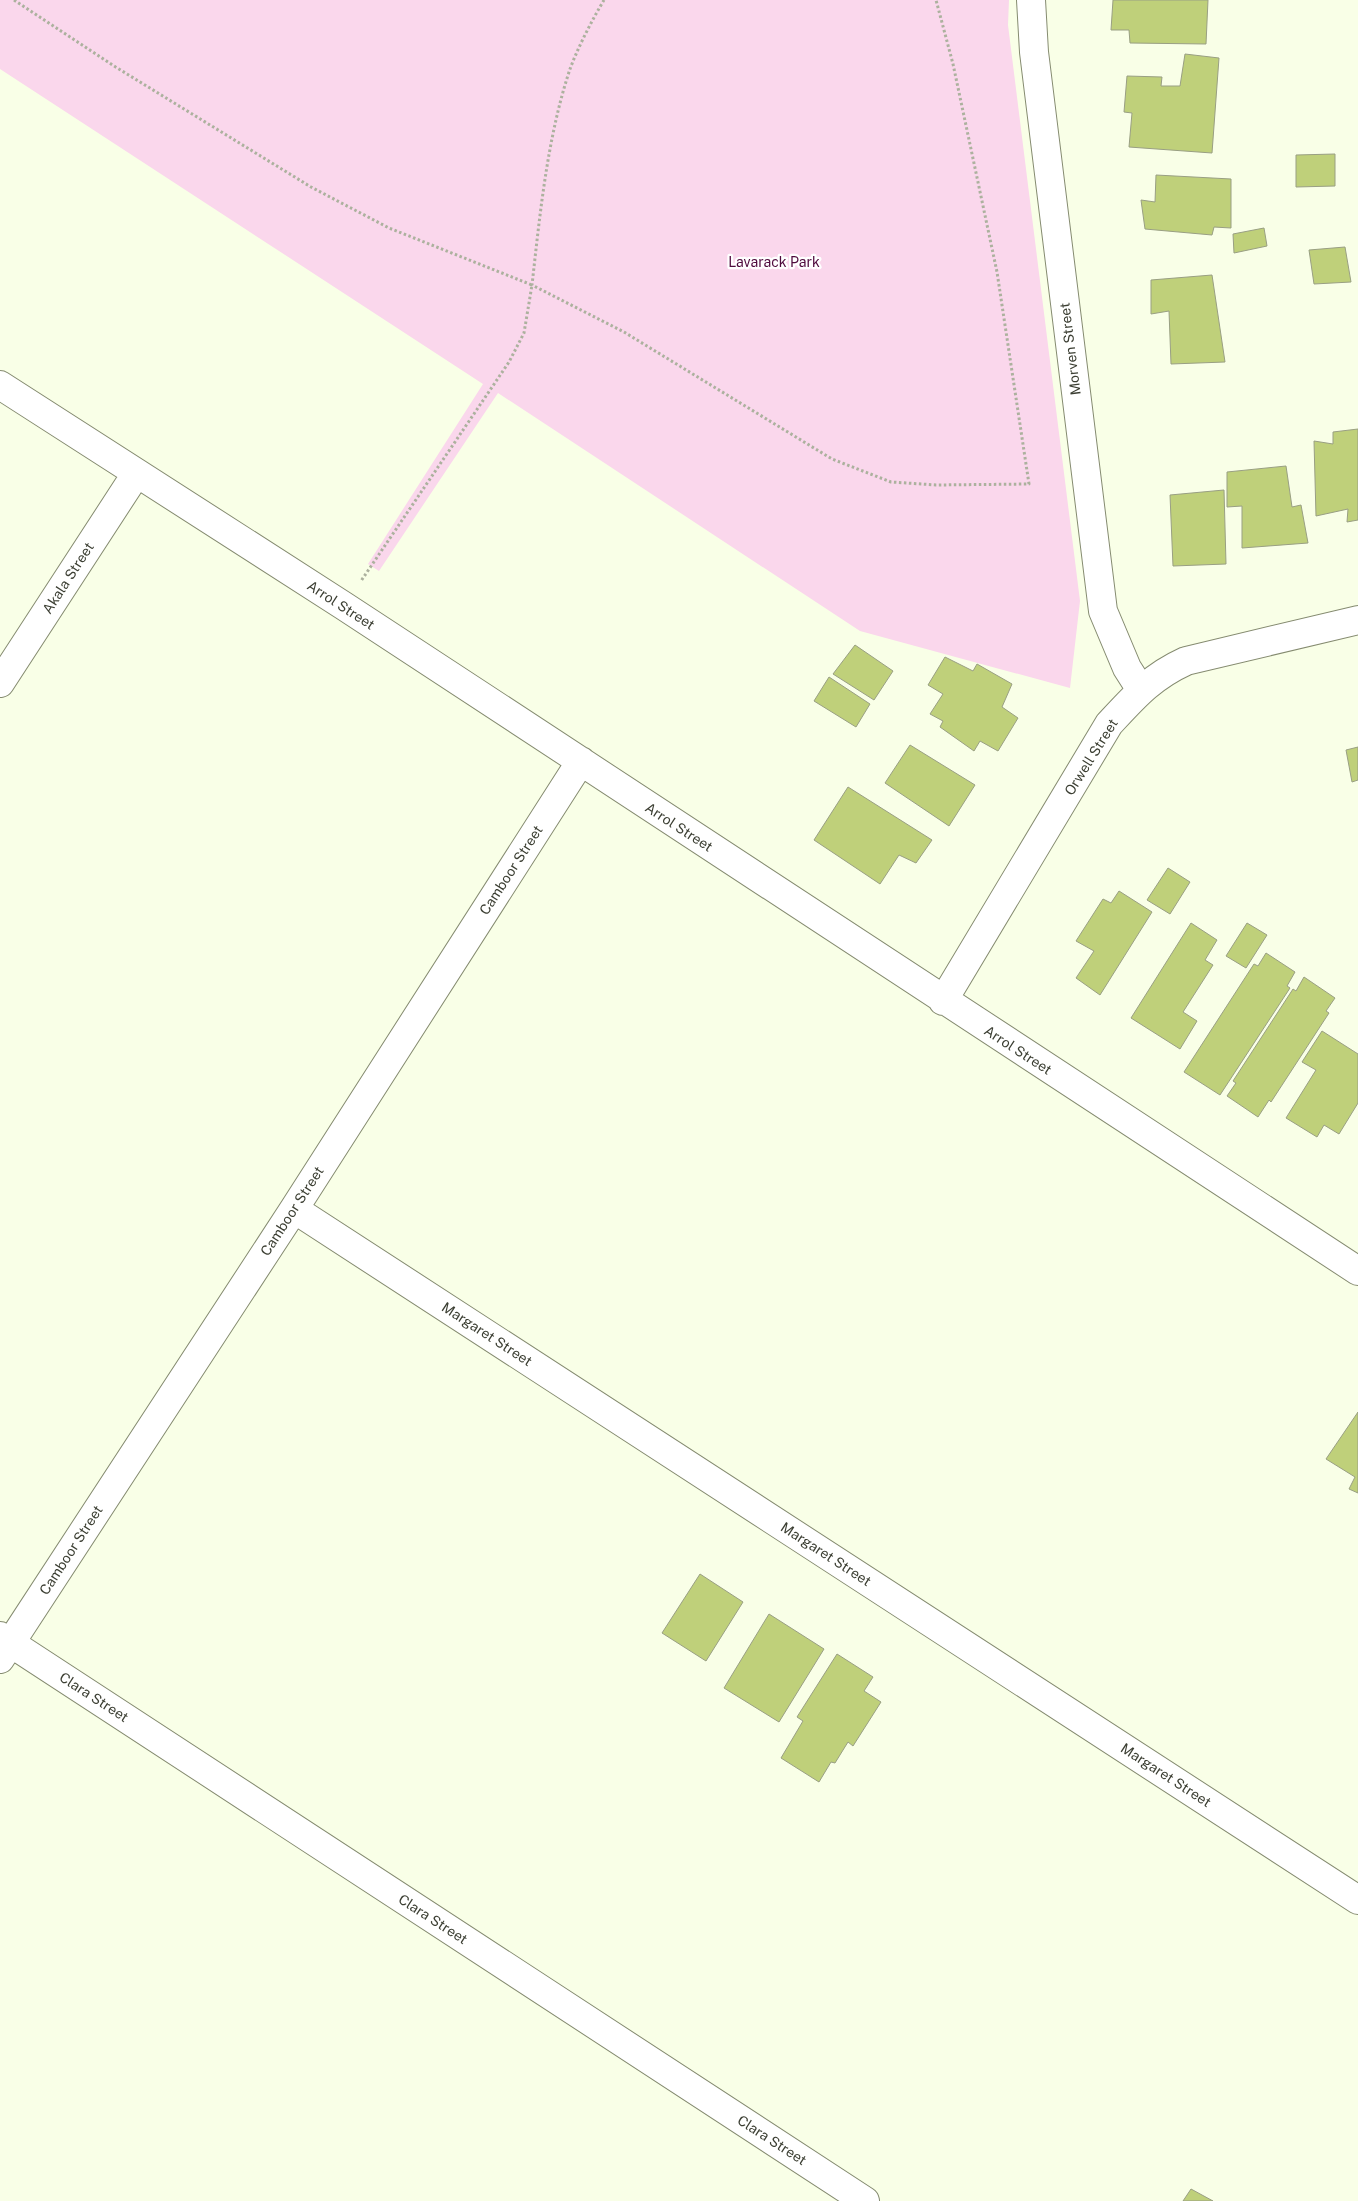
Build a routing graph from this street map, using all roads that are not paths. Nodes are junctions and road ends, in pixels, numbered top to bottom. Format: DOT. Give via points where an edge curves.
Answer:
graph roads {
  1 [pos="1031,0"];
  2 [pos="0,385"];
  3 [pos="136,474"];
  4 [pos="1358,620"];
  5 [pos="0,683"];
  6 [pos="1141,690"];
  7 [pos="580,761"];
  8 [pos="943,1001"];
  9 [pos="294,1209"];
  10 [pos="1358,1271"];
  11 [pos="4,1646"];
  12 [pos="1358,1900"];
  13 [pos="865,2201"];
  1 -- 6 [label="street, Morven Street" via="1034,52 1103,611 1127,668"];
  2 -- 3 [label="street, Arrol Street"];
  3 -- 5 [label="street, Akala Street"];
  3 -- 7 [label="street, Arrol Street"];
  4 -- 6 [label="street, Orwell Street" via="1186,661 1164,671"];
  6 -- 8 [label="street, Orwell Street" via="1109,724"];
  7 -- 8 [label="street, Arrol Street"];
  7 -- 9 [label="street, Camboor Street"];
  8 -- 10 [label="street, Arrol Street"];
  9 -- 11 [label="street, Camboor Street"];
  9 -- 12 [label="street, Margaret Street"];
  11 -- 13 [label="street, Clara Street"];
}
